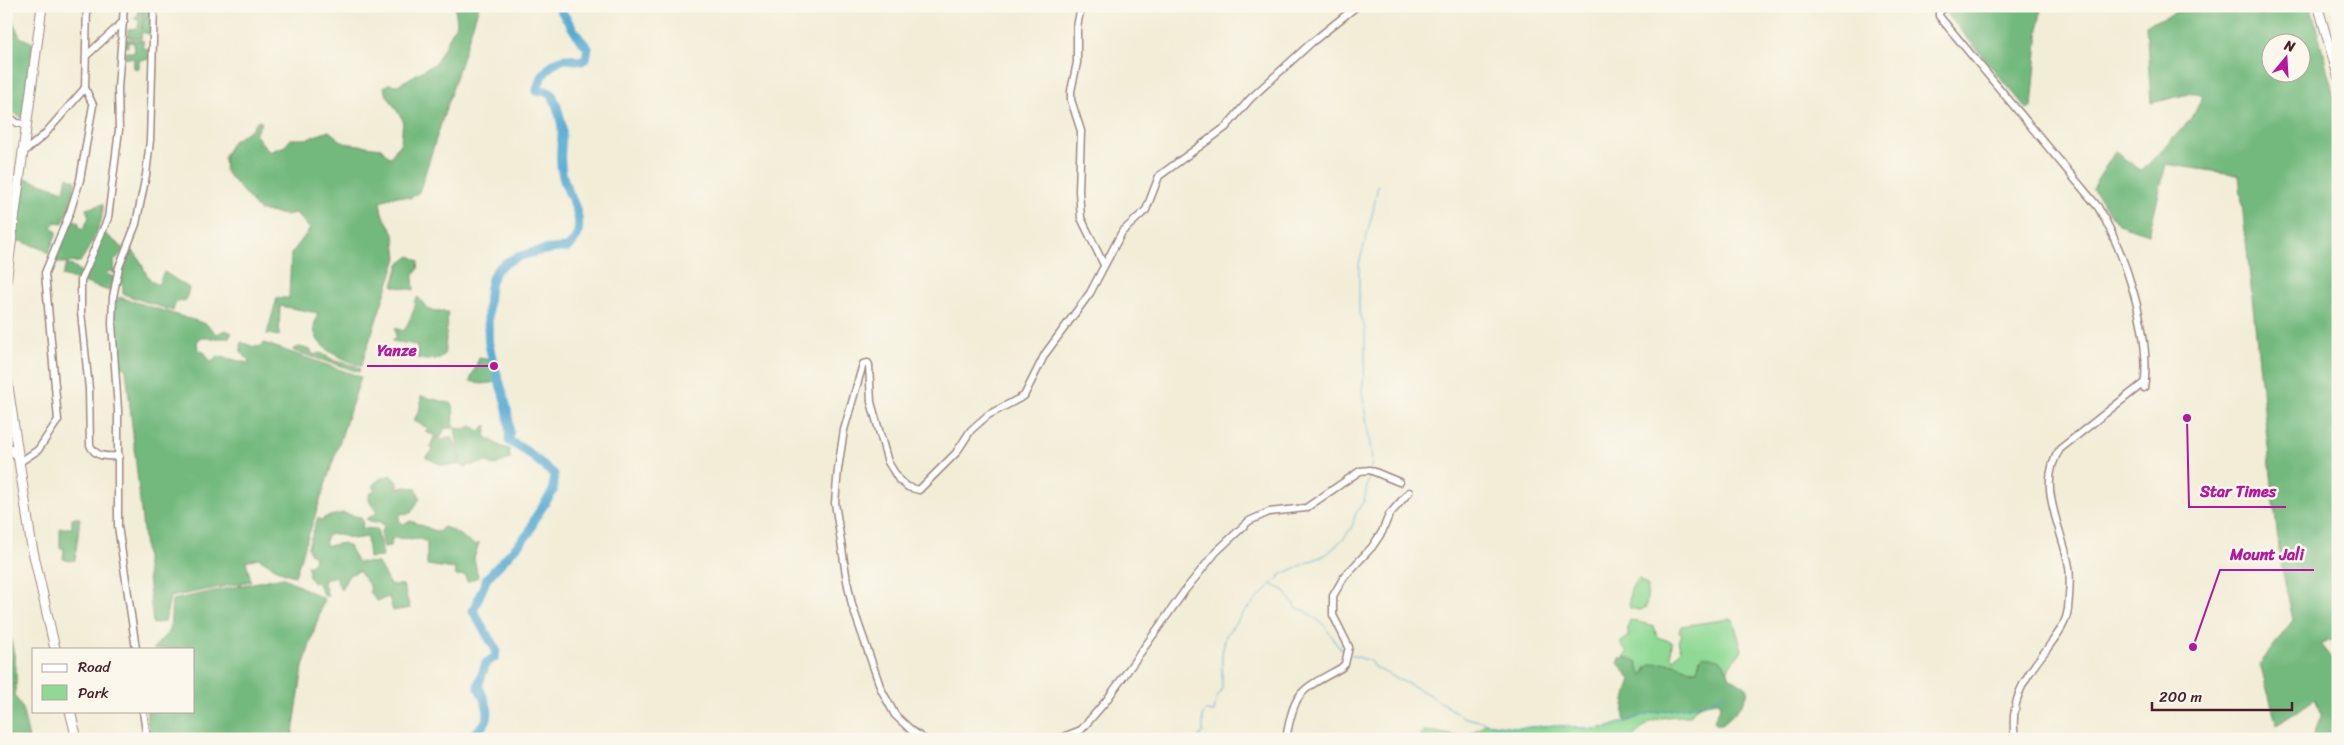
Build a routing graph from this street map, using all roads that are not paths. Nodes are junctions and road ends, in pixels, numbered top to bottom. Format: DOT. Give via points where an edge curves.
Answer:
graph roads {
  1 [pos="42,6"];
  2 [pos="87,6"];
  3 [pos="124,6"];
  4 [pos="154,6"];
  5 [pos="1081,6"];
  6 [pos="1357,6"];
  7 [pos="1948,6"];
  8 [pos="2318,6"];
  9 [pos="124,20"];
  10 [pos="87,55"];
  11 [pos="2338,77"];
  12 [pos="85,88"];
  13 [pos="6,114"];
  14 [pos="27,125"];
  15 [pos="24,152"];
  16 [pos="1104,265"];
  17 [pos="6,282"];
  18 [pos="6,373"];
  19 [pos="6,442"];
  20 [pos="119,456"];
  21 [pos="20,462"];
  22 [pos="1399,482"];
  23 [pos="1410,492"];
  24 [pos="55,648"];
  25 [pos="136,648"];
  26 [pos="70,712"];
  27 [pos="143,712"];
  28 [pos="77,739"];
  29 [pos="147,739"];
  30 [pos="924,739"];
  31 [pos="1058,739"];
  32 [pos="1286,739"];
  33 [pos="2014,739"];
  1 -- 14 [label="highway"];
  2 -- 10 [label="street"];
  3 -- 9 [label="street"];
  4 -- 20 [label="street" via="146,175 136,224 119,267 113,297"];
  5 -- 16 [label="street" via="1071,100 1082,131 1081,218"];
  6 -- 16 [label="street" via="1250,99 1226,127 1159,176 1146,210 1122,232"];
  7 -- 33 [label="street" via="1939,12 1939,16 2098,207 2110,227 2137,306 2143,344 2144,385 2055,456 2050,494 2069,566 2068,611 2058,635 2023,684 2013,709"];
  8 -- 11 [label="main road"];
  9 -- 10 [label="street"];
  9 -- 20 [label="street" via="118,88 120,130 108,218 81,280 90,445 99,455"];
  10 -- 12 [label="street"];
  12 -- 15 [label="street" via="44,135"];
  12 -- 21 [label="street" via="94,105 80,180 45,272 58,420 38,450"];
  13 -- 14 [label="street" via="17,123"];
  14 -- 15 [label="highway"];
  15 -- 17 [label="highway"];
  16 -- 30 [label="street" via="1090,293 1045,354 1029,391 988,415 971,430 956,453 919,490 899,480 888,462 871,402 869,365 865,362 860,369 844,430 835,503 849,589 881,690 896,715"];
  18 -- 21 [label="highway"];
  19 -- 21 [label="street"];
  20 -- 25 [label="street" via="116,489 118,526"];
  21 -- 24 [label="highway" via="31,542"];
  22 -- 31 [label="street" via="1370,470 1360,471 1306,508 1269,512 1249,521 1216,552 1186,589 1106,701 1081,730"];
  23 -- 32 [label="street" via="1389,515 1382,532 1344,577 1333,596 1333,615 1349,648 1345,664 1301,692"];
  26 -- 28 [label="highway"];
  27 -- 29 [label="street"];
}
